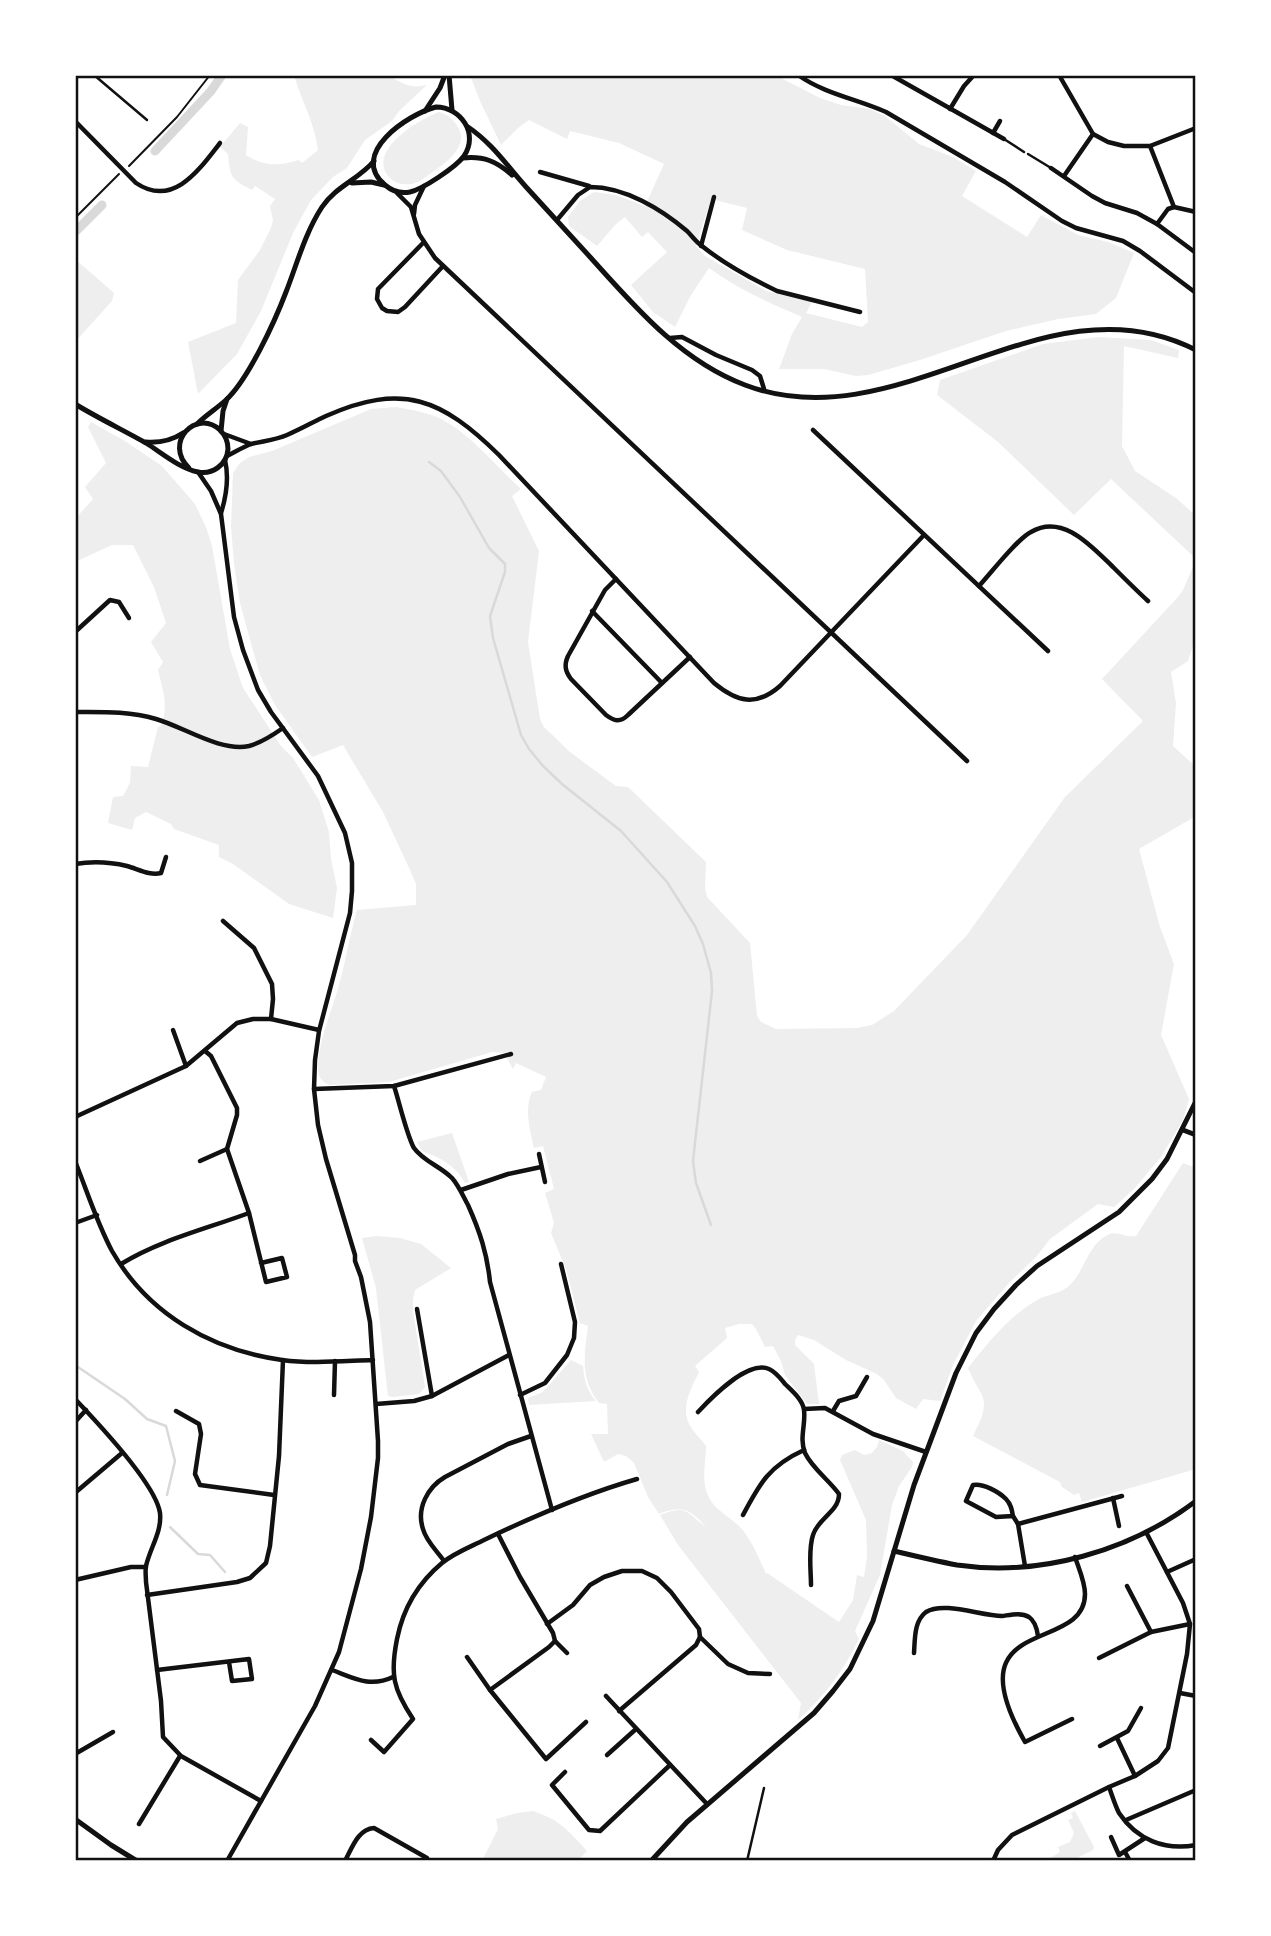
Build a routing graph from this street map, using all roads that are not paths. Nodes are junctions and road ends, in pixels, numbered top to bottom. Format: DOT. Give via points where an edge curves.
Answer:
graph roads {
  1 [pos="94,75"];
  2 [pos="447,75"];
  3 [pos="798,75"];
  4 [pos="974,75"];
  5 [pos="1059,75"];
  6 [pos="896,76"];
  7 [pos="950,109"];
  8 [pos="452,110"];
  9 [pos="425,111"];
  10 [pos="147,120"];
  11 [pos="1000,121"];
  12 [pos="76,124"];
  13 [pos="468,127"];
  14 [pos="1196,128"];
  15 [pos="993,132"];
  16 [pos="1093,134"];
  17 [pos="1004,139"];
  18 [pos="220,144"];
  19 [pos="1150,146"];
  20 [pos="463,158"];
  21 [pos="374,161"];
  22 [pos="1051,168"];
  23 [pos="540,172"];
  24 [pos="1064,176"];
  25 [pos="349,183"];
  26 [pos="385,185"];
  27 [pos="424,186"];
  28 [pos="525,186"];
  29 [pos="590,187"];
  30 [pos="397,192"];
  31 [pos="715,197"];
  32 [pos="1174,207"];
  33 [pos="1196,212"];
  34 [pos="414,215"];
  35 [pos="556,220"];
  36 [pos="1157,224"];
  37 [pos="423,243"];
  38 [pos="701,246"];
  39 [pos="1196,253"];
  40 [pos="443,266"];
  41 [pos="1196,293"];
  42 [pos="860,312"];
  43 [pos="669,338"];
  44 [pos="1196,350"];
  45 [pos="765,392"];
  46 [pos="227,400"];
  47 [pos="75,404"];
  48 [pos="197,424"];
  49 [pos="813,430"];
  50 [pos="223,432"];
  51 [pos="184,433"];
  52 [pos="143,441"];
  53 [pos="251,444"];
  54 [pos="226,458"];
  55 [pos="189,468"];
  56 [pos="198,472"];
  57 [pos="220,514"];
  58 [pos="924,535"];
  59 [pos="615,579"];
  60 [pos="979,586"];
  61 [pos="1148,601"];
  62 [pos="593,611"];
  63 [pos="130,618"];
  64 [pos="75,632"];
  65 [pos="832,633"];
  66 [pos="1048,651"];
  67 [pos="690,657"];
  68 [pos="662,683"];
  69 [pos="75,712"];
  70 [pos="283,728"];
  71 [pos="967,761"];
  72 [pos="166,857"];
  73 [pos="75,864"];
  74 [pos="223,921"];
  75 [pos="271,1019"];
  76 [pos="173,1030"];
  77 [pos="319,1031"];
  78 [pos="205,1051"];
  79 [pos="511,1054"];
  80 [pos="186,1066"];
  81 [pos="394,1086"];
  82 [pos="314,1089"];
  83 [pos="1196,1101"];
  84 [pos="75,1117"];
  85 [pos="1183,1130"];
  86 [pos="1196,1135"];
  87 [pos="226,1149"];
  88 [pos="539,1154"];
  89 [pos="75,1161"];
  90 [pos="200,1161"];
  91 [pos="541,1167"];
  92 [pos="545,1182"];
  93 [pos="461,1190"];
  94 [pos="249,1213"];
  95 [pos="97,1215"];
  96 [pos="75,1223"];
  97 [pos="261,1263"];
  98 [pos="121,1264"];
  99 [pos="561,1264"];
  100 [pos="417,1309"];
  101 [pos="509,1355"];
  102 [pos="284,1360"];
  103 [pos="373,1360"];
  104 [pos="335,1361"];
  105 [pos="867,1377"];
  106 [pos="334,1395"];
  107 [pos="520,1395"];
  108 [pos="432,1396"];
  109 [pos="75,1399"];
  110 [pos="376,1404"];
  111 [pos="804,1409"];
  112 [pos="86,1410"];
  113 [pos="176,1411"];
  114 [pos="833,1411"];
  115 [pos="698,1412"];
  116 [pos="75,1422"];
  117 [pos="531,1436"];
  118 [pos="804,1450"];
  119 [pos="926,1452"];
  120 [pos="122,1453"];
  121 [pos="637,1479"];
  122 [pos="76,1492"];
  123 [pos="274,1494"];
  124 [pos="1122,1496"];
  125 [pos="1112,1498"];
  126 [pos="1196,1500"];
  127 [pos="552,1510"];
  128 [pos="743,1515"];
  129 [pos="1013,1516"];
  130 [pos="1018,1524"];
  131 [pos="1119,1526"];
  132 [pos="1146,1532"];
  133 [pos="498,1534"];
  134 [pos="894,1551"];
  135 [pos="1075,1558"];
  136 [pos="1196,1559"];
  137 [pos="444,1561"];
  138 [pos="1025,1566"];
  139 [pos="146,1567"];
  140 [pos="1167,1572"];
  141 [pos="75,1580"];
  142 [pos="811,1586"];
  143 [pos="1127,1586"];
  144 [pos="146,1595"];
  145 [pos="1190,1623"];
  146 [pos="547,1624"];
  147 [pos="1151,1632"];
  148 [pos="1038,1636"];
  149 [pos="701,1637"];
  150 [pos="555,1641"];
  151 [pos="567,1653"];
  152 [pos="914,1653"];
  153 [pos="467,1657"];
  154 [pos="1099,1658"];
  155 [pos="229,1662"];
  156 [pos="157,1670"];
  157 [pos="332,1670"];
  158 [pos="770,1674"];
  159 [pos="393,1677"];
  160 [pos="490,1690"];
  161 [pos="1180,1693"];
  162 [pos="606,1696"];
  163 [pos="1196,1696"];
  164 [pos="1141,1708"];
  165 [pos="619,1711"];
  166 [pos="1072,1719"];
  167 [pos="586,1722"];
  168 [pos="636,1729"];
  169 [pos="113,1732"];
  170 [pos="1117,1738"];
  171 [pos="371,1740"];
  172 [pos="1100,1746"];
  173 [pos="75,1754"];
  174 [pos="607,1755"];
  175 [pos="181,1756"];
  176 [pos="670,1765"];
  177 [pos="565,1772"];
  178 [pos="1135,1776"];
  179 [pos="1109,1787"];
  180 [pos="764,1788"];
  181 [pos="1196,1790"];
  182 [pos="261,1801"];
  183 [pos="707,1804"];
  184 [pos="1126,1820"];
  185 [pos="78,1821"];
  186 [pos="139,1824"];
  187 [pos="1111,1837"];
  188 [pos="1145,1839"];
  189 [pos="1196,1845"];
  190 [pos="1125,1852"];
  191 [pos="428,1858"];
  192 [pos="137,1861"];
  193 [pos="227,1861"];
  194 [pos="345,1861"];
  195 [pos="650,1861"];
  196 [pos="747,1861"];
  197 [pos="993,1861"];
  198 [pos="1130,1861"];
  1 -- 10 [label="lane"];
  2 -- 8 [label="street"];
  2 -- 9 [label="street"];
  3 -- 41 [label="street" via="836,95 886,112 1062,221 1124,242"];
  4 -- 7 [label="street"];
  5 -- 16 [label="street"];
  6 -- 7 [label="street"];
  7 -- 15 [label="street"];
  8 -- 9 [label="street" via="436,107"];
  8 -- 13 [label="street"];
  9 -- 21 [label="street" via="383,139"];
  11 -- 15 [label="street"];
  12 -- 18 [label="street" via="123,171 156,191 178,186"];
  13 -- 20 [label="street"];
  13 -- 28 [label="street"];
  14 -- 19 [label="street"];
  15 -- 17 [label="street"];
  16 -- 19 [label="street" via="1124,146"];
  16 -- 24 [label="street"];
  17 -- 22 [label="lane"];
  19 -- 32 [label="street"];
  20 -- 27 [label="street"];
  20 -- 28 [label="street" via="494,161"];
  21 -- 25 [label="street"];
  21 -- 26 [label="street"];
  22 -- 24 [label="street"];
  23 -- 29 [label="street"];
  24 -- 36 [label="street" via="1092,197"];
  25 -- 26 [label="street"];
  25 -- 46 [label="street" via="322,207 278,314"];
  26 -- 30 [label="street"];
  27 -- 30 [label="street"];
  27 -- 34 [label="street"];
  28 -- 35 [label="street"];
  29 -- 35 [label="street"];
  29 -- 38 [label="street" via="614,190 662,212"];
  30 -- 34 [label="street"];
  31 -- 38 [label="street"];
  32 -- 33 [label="street"];
  32 -- 36 [label="street"];
  34 -- 37 [label="street"];
  35 -- 43 [label="street"];
  36 -- 39 [label="street"];
  37 -- 40 [label="street"];
  37 -- 40 [label="street" via="378,289 382,308 402,310"];
  38 -- 42 [label="street" via="777,291"];
  40 -- 65 [label="street"];
  43 -- 45 [label="street" via="708,367"];
  43 -- 45 [label="street" via="682,337 752,370 760,376"];
  44 -- 45 [label="street" via="1148,332 1101,328 1007,348 864,394 802,397"];
  46 -- 48 [label="street"];
  46 -- 50 [label="street"];
  47 -- 52 [label="street"];
  48 -- 50 [label="street" via="210,424"];
  48 -- 51 [label="street"];
  49 -- 58 [label="street"];
  50 -- 53 [label="street"];
  50 -- 54 [label="street"];
  51 -- 52 [label="street" via="157,443"];
  51 -- 55 [label="street" via="179,447"];
  52 -- 55 [label="street"];
  53 -- 54 [label="street"];
  53 -- 59 [label="street" via="287,435 369,401 397,398 427,403 478,435"];
  54 -- 56 [label="street" via="211,471"];
  54 -- 57 [label="street"];
  55 -- 56 [label="street"];
  56 -- 57 [label="street"];
  57 -- 70 [label="street" via="243,650 258,690"];
  58 -- 60 [label="street"];
  58 -- 65 [label="street"];
  59 -- 62 [label="street"];
  59 -- 67 [label="street"];
  60 -- 61 [label="street" via="1025,536 1054,526 1085,541"];
  60 -- 66 [label="street"];
  62 -- 68 [label="street"];
  62 -- 68 [label="street" via="566,661 570,680 615,721 625,718"];
  63 -- 64 [label="street" via="119,602 110,600"];
  65 -- 67 [label="street" via="780,686 758,699 744,700 725,692"];
  65 -- 71 [label="street"];
  67 -- 68 [label="street"];
  69 -- 70 [label="street" via="126,712 237,747 252,746"];
  70 -- 77 [label="street" via="318,776 345,833 352,863 347,930"];
  72 -- 73 [label="street" via="156,875 101,862"];
  74 -- 75 [label="street" via="254,948 272,984"];
  75 -- 77 [label="street"];
  75 -- 78 [label="street" via="237,1023"];
  76 -- 80 [label="street"];
  77 -- 82 [label="street"];
  78 -- 80 [label="street"];
  78 -- 87 [label="street" via="237,1108"];
  79 -- 81 [label="street"];
  80 -- 84 [label="street"];
  81 -- 82 [label="street"];
  81 -- 93 [label="street" via="413,1146"];
  82 -- 103 [label="street" via="326,1160 361,1277"];
  83 -- 85 [label="street"];
  85 -- 86 [label="street"];
  85 -- 119 [label="street" via="1152,1180 1133,1199 1037,1266 993,1309 966,1350"];
  87 -- 90 [label="street"];
  87 -- 94 [label="street"];
  88 -- 91 [label="street"];
  89 -- 95 [label="street"];
  91 -- 92 [label="street"];
  91 -- 93 [label="street"];
  93 -- 101 [label="street" via="487,1255"];
  94 -- 97 [label="street"];
  94 -- 98 [label="street" via="172,1239"];
  95 -- 96 [label="street"];
  95 -- 98 [label="street"];
  97 -- 97 [label="street" via="282,1258 287,1277 266,1282"];
  98 -- 102 [label="street" via="165,1314 195,1333 225,1346"];
  99 -- 107 [label="street" via="575,1322 574,1338 545,1383"];
  100 -- 108 [label="street"];
  101 -- 107 [label="street"];
  101 -- 108 [label="street"];
  102 -- 104 [label="street"];
  102 -- 123 [label="street"];
  103 -- 104 [label="street"];
  103 -- 110 [label="street"];
  104 -- 106 [label="street"];
  105 -- 114 [label="street" via="856,1396 839,1401"];
  107 -- 117 [label="street"];
  108 -- 110 [label="street"];
  109 -- 112 [label="street"];
  110 -- 157 [label="street" via="378,1458 371,1517 352,1606"];
  111 -- 114 [label="street"];
  111 -- 115 [label="street" via="775,1373 761,1368 727,1384"];
  111 -- 118 [label="street"];
  112 -- 116 [label="street"];
  112 -- 120 [label="street"];
  113 -- 123 [label="street" via="199,1424 195,1474 200,1485"];
  114 -- 119 [label="street" via="873,1434"];
  117 -- 127 [label="street"];
  117 -- 137 [label="street" via="497,1449 428,1490 422,1527"];
  118 -- 128 [label="street" via="765,1476"];
  118 -- 142 [label="street" via="839,1494 836,1508 813,1534"];
  119 -- 134 [label="street"];
  120 -- 122 [label="street"];
  120 -- 139 [label="street" via="153,1493 160,1512"];
  121 -- 127 [label="street"];
  123 -- 144 [label="street" via="266,1563 250,1578"];
  124 -- 125 [label="street"];
  125 -- 130 [label="street"];
  125 -- 131 [label="street"];
  126 -- 132 [label="street"];
  127 -- 133 [label="street"];
  129 -- 129 [label="street" via="1005,1498 982,1484 973,1485 966,1501 996,1517"];
  129 -- 130 [label="street"];
  130 -- 138 [label="street"];
  132 -- 135 [label="street"];
  132 -- 140 [label="street"];
  133 -- 137 [label="street"];
  133 -- 146 [label="street"];
  134 -- 138 [label="street" via="959,1565"];
  134 -- 183 [label="street" via="873,1621 833,1691 814,1713"];
  135 -- 138 [label="street"];
  135 -- 148 [label="street" via="1085,1594 1082,1607 1062,1628"];
  136 -- 140 [label="street"];
  137 -- 159 [label="street" via="410,1600 399,1629"];
  139 -- 141 [label="street"];
  139 -- 144 [label="street"];
  140 -- 145 [label="street"];
  143 -- 147 [label="street"];
  144 -- 156 [label="street"];
  145 -- 147 [label="street"];
  145 -- 161 [label="street"];
  146 -- 149 [label="street" via="604,1577 642,1571 671,1592"];
  146 -- 150 [label="street"];
  147 -- 154 [label="street"];
  148 -- 152 [label="street" via="1030,1617 1020,1614 989,1616 934,1609 917,1624"];
  148 -- 166 [label="street" via="1014,1650 1004,1671 1005,1699 1015,1724 1025,1742"];
  149 -- 158 [label="street" via="728,1664 748,1674"];
  149 -- 165 [label="street"];
  150 -- 151 [label="street"];
  150 -- 160 [label="street"];
  153 -- 160 [label="street"];
  155 -- 155 [label="street" via="232,1681 251,1679 249,1659"];
  155 -- 156 [label="street"];
  156 -- 175 [label="street" via="163,1737"];
  157 -- 159 [label="street" via="368,1682"];
  157 -- 182 [label="street"];
  159 -- 171 [label="street" via="401,1701 414,1718 384,1752"];
  160 -- 167 [label="street" via="546,1759"];
  161 -- 163 [label="street"];
  161 -- 178 [label="street" via="1168,1748"];
  162 -- 165 [label="street"];
  164 -- 170 [label="street" via="1128,1731"];
  165 -- 168 [label="street"];
  168 -- 174 [label="street"];
  168 -- 176 [label="street"];
  169 -- 173 [label="street"];
  170 -- 172 [label="street"];
  170 -- 178 [label="street"];
  175 -- 182 [label="street"];
  175 -- 186 [label="street"];
  176 -- 177 [label="street" via="600,1831 589,1830 552,1784"];
  176 -- 183 [label="street"];
  178 -- 179 [label="street"];
  179 -- 184 [label="street"];
  179 -- 197 [label="street" via="1012,1835"];
  180 -- 196 [label="lane"];
  181 -- 184 [label="street"];
  182 -- 193 [label="street"];
  183 -- 195 [label="street"];
  184 -- 188 [label="street"];
  185 -- 192 [label="street"];
  187 -- 190 [label="street" via="1119,1855"];
  188 -- 189 [label="street" via="1178,1848"];
  188 -- 190 [label="street"];
  190 -- 198 [label="street"];
  191 -- 194 [label="street" via="374,1828 359,1835"];
}
